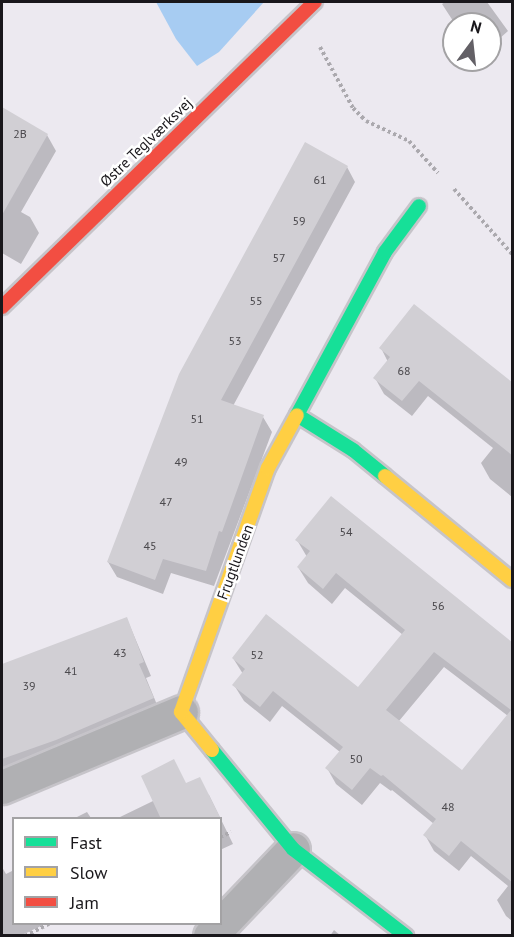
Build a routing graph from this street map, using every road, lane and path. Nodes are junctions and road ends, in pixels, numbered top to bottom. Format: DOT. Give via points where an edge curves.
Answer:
graph roads {
  1 [pos="315,2"];
  2 [pos="302,14"];
  3 [pos="441,175"];
  4 [pos="449,184"];
  5 [pos="419,206"];
  6 [pos="513,254"];
  7 [pos="2,307"];
  8 [pos="297,415"];
  9 [pos="513,580"];
  10 [pos="181,712"];
  11 [pos="2,787"];
  12 [pos="293,849"];
  13 [pos="222,923"];
  14 [pos="47,925"];
  15 [pos="220,925"];
  16 [pos="25,936"];
  17 [pos="210,936"];
  18 [pos="406,936"];
  1 -- 2 [label="street, Østre Teglværksvej"];
  2 -- 3 [label="path" via="353,108 366,121 409,141"];
  2 -- 7 [label="street, Østre Teglværksvej"];
  4 -- 6 [label="path"];
  5 -- 8 [label="street, Frugtlunden" via="385,252"];
  8 -- 9 [label="street" via="353,450"];
  8 -- 10 [label="street, Frugtlunden" via="268,468"];
  10 -- 11 [label="street"];
  10 -- 12 [label="street"];
  12 -- 13 [label="street"];
  12 -- 18 [label="street"];
  14 -- 16 [label="path"];
  15 -- 17 [label="street"];
}
